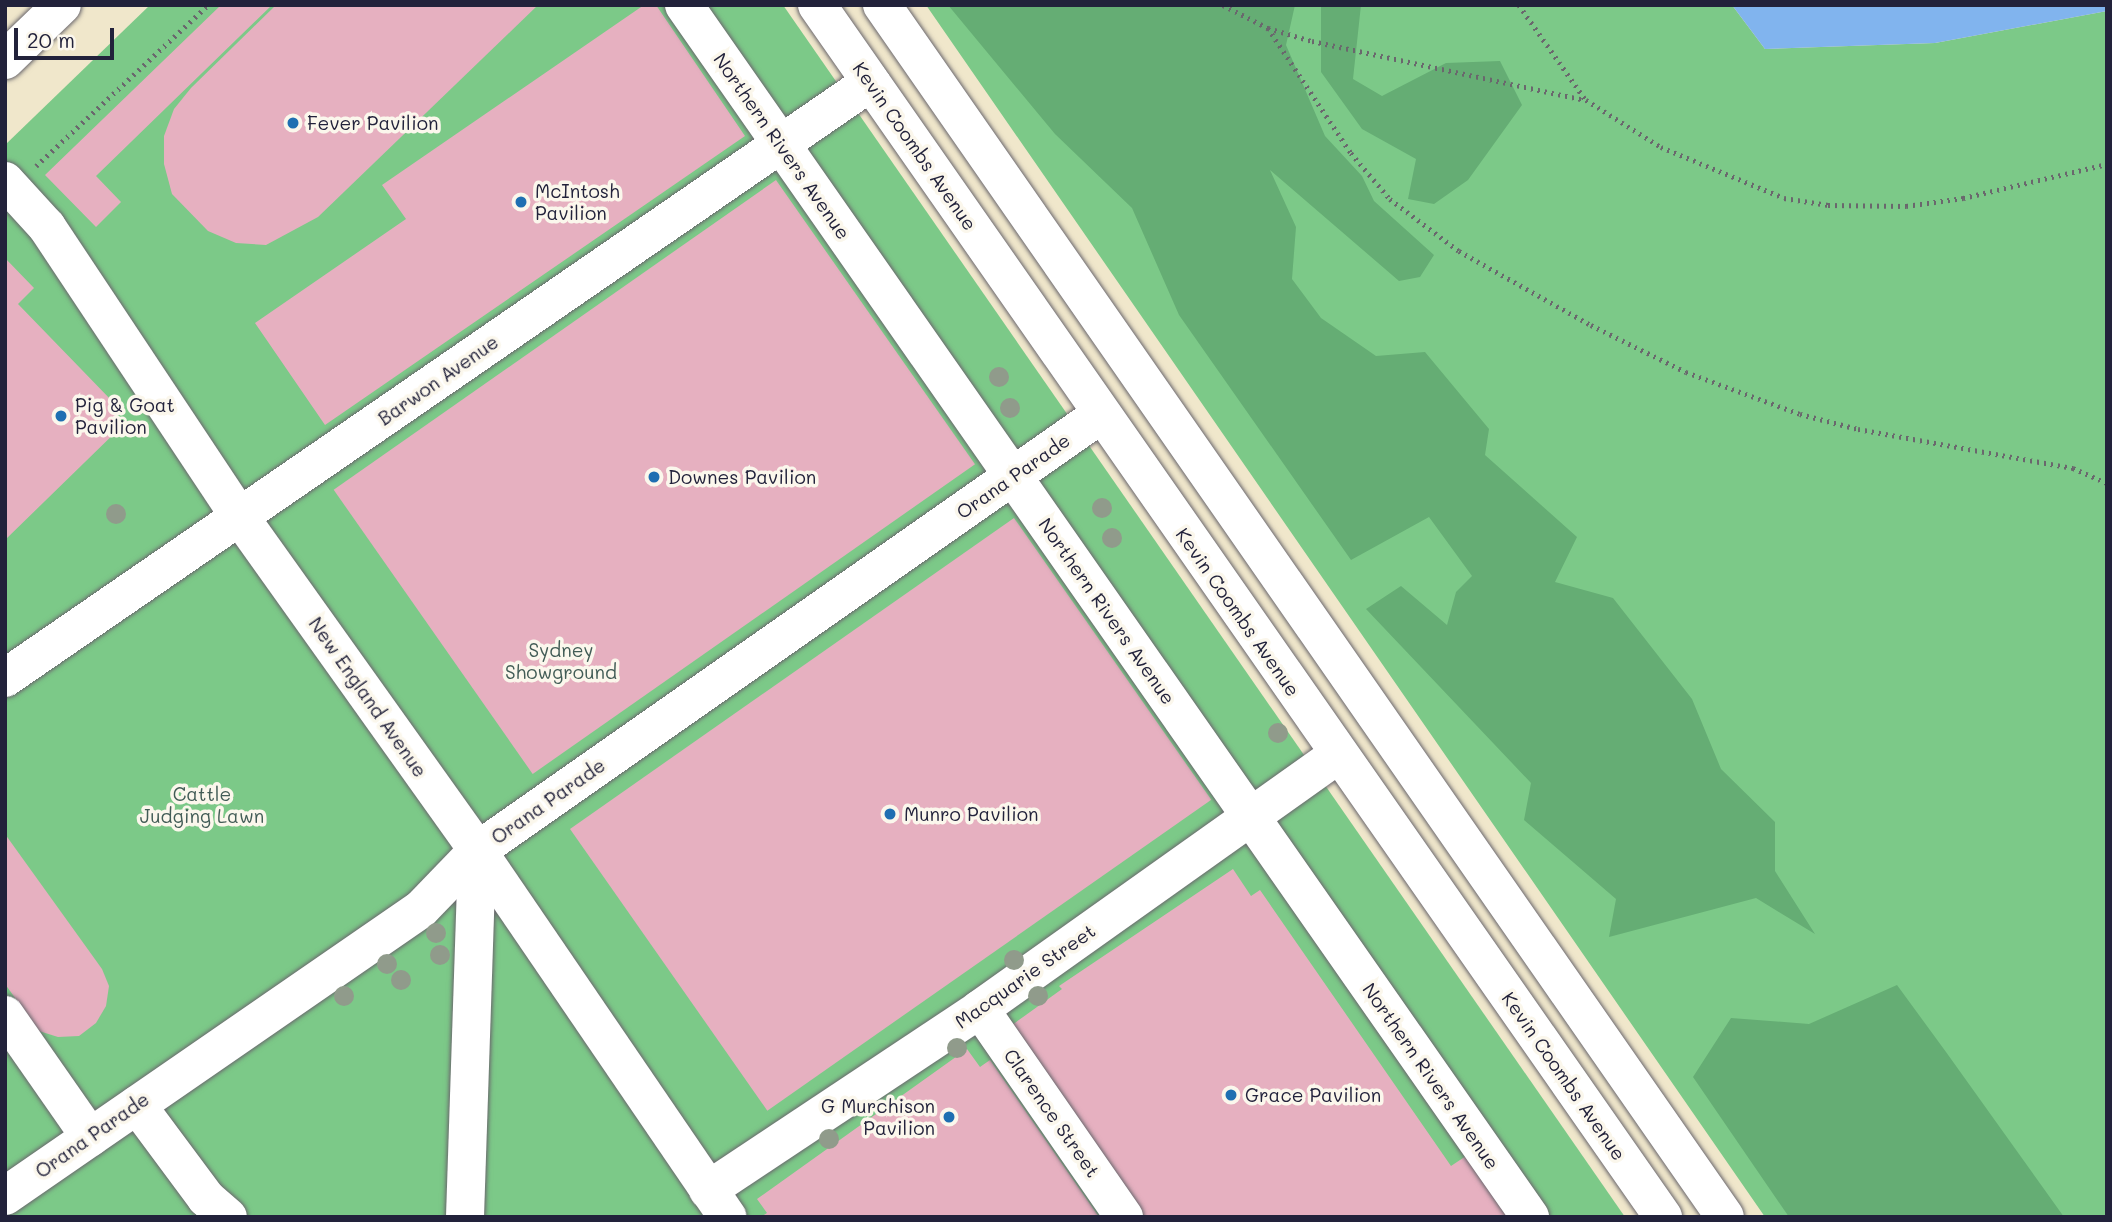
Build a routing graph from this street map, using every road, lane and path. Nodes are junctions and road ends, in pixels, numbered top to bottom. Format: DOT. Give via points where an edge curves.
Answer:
graph roads {
  1 [pos="62,5"];
  2 [pos="208,5"];
  3 [pos="684,5"];
  4 [pos="817,5"];
  5 [pos="882,5"];
  6 [pos="1223,5"];
  7 [pos="1519,5"];
  8 [pos="1268,28"];
  9 [pos="5,60"];
  10 [pos="871,82"];
  11 [pos="1586,100"];
  12 [pos="781,145"];
  13 [pos="2107,164"];
  14 [pos="9,185"];
  15 [pos="1145,382"];
  16 [pos="1100,415"];
  17 [pos="1013,477"];
  18 [pos="2107,483"];
  19 [pos="240,517"];
  20 [pos="5,678"];
  21 [pos="1338,755"];
  22 [pos="1251,818"];
  23 [pos="477,850"];
  24 [pos="980,1009"];
  25 [pos="5,1015"];
  26 [pos="137,1105"];
  27 [pos="90,1137"];
  28 [pos="5,1196"];
  29 [pos="717,1203"];
  30 [pos="228,1217"];
  31 [pos="466,1217"];
  32 [pos="1124,1217"];
  33 [pos="1530,1217"];
  34 [pos="1663,1217"];
  35 [pos="1725,1217"];
  1 -- 9 [label="street"];
  2 -- 14 [label="path"];
  3 -- 12 [label="street, Northern Rivers Avenue"];
  4 -- 10 [label="street, Kevin Coombs Avenue"];
  5 -- 15 [label="street"];
  6 -- 8 [label="path"];
  7 -- 11 [label="path"];
  8 -- 11 [label="path" via="1425,68 1514,82"];
  8 -- 18 [label="path" via="1351,153 1390,199 1459,251 1591,325 1686,372 1800,414 2073,468"];
  10 -- 12 [label="street, Barwon Avenue"];
  10 -- 16 [label="street, Kevin Coombs Avenue"];
  11 -- 13 [label="path" via="1661,147 1735,181 1784,198 1828,205 1906,206 1962,198"];
  12 -- 17 [label="street, Northern Rivers Avenue"];
  12 -- 19 [label="street, Barwon Avenue"];
  14 -- 19 [label="street, New England Avenue" via="47,227"];
  15 -- 16 [label="street, Orana Parade"];
  15 -- 35 [label="street"];
  16 -- 17 [label="street, Orana Parade"];
  16 -- 21 [label="street, Kevin Coombs Avenue"];
  17 -- 22 [label="street, Northern Rivers Avenue"];
  17 -- 23 [label="street, Orana Parade"];
  19 -- 20 [label="street, Barwon Avenue"];
  19 -- 23 [label="street, New England Avenue"];
  21 -- 22 [label="street, Macquarie Street"];
  21 -- 34 [label="street, Kevin Coombs Avenue"];
  22 -- 24 [label="street, Macquarie Street"];
  22 -- 33 [label="street, Northern Rivers Avenue"];
  23 -- 26 [label="street, Orana Parade" via="421,909"];
  23 -- 29 [label="street, New England Avenue"];
  23 -- 31 [label="street"];
  24 -- 29 [label="street, Macquarie Street"];
  24 -- 32 [label="street, Clarence Street"];
  25 -- 27 [label="street"];
  26 -- 27 [label="street, Orana Parade"];
  26 -- 30 [label="street" via="206,1198"];
  27 -- 28 [label="street, Orana Parade"];
}
